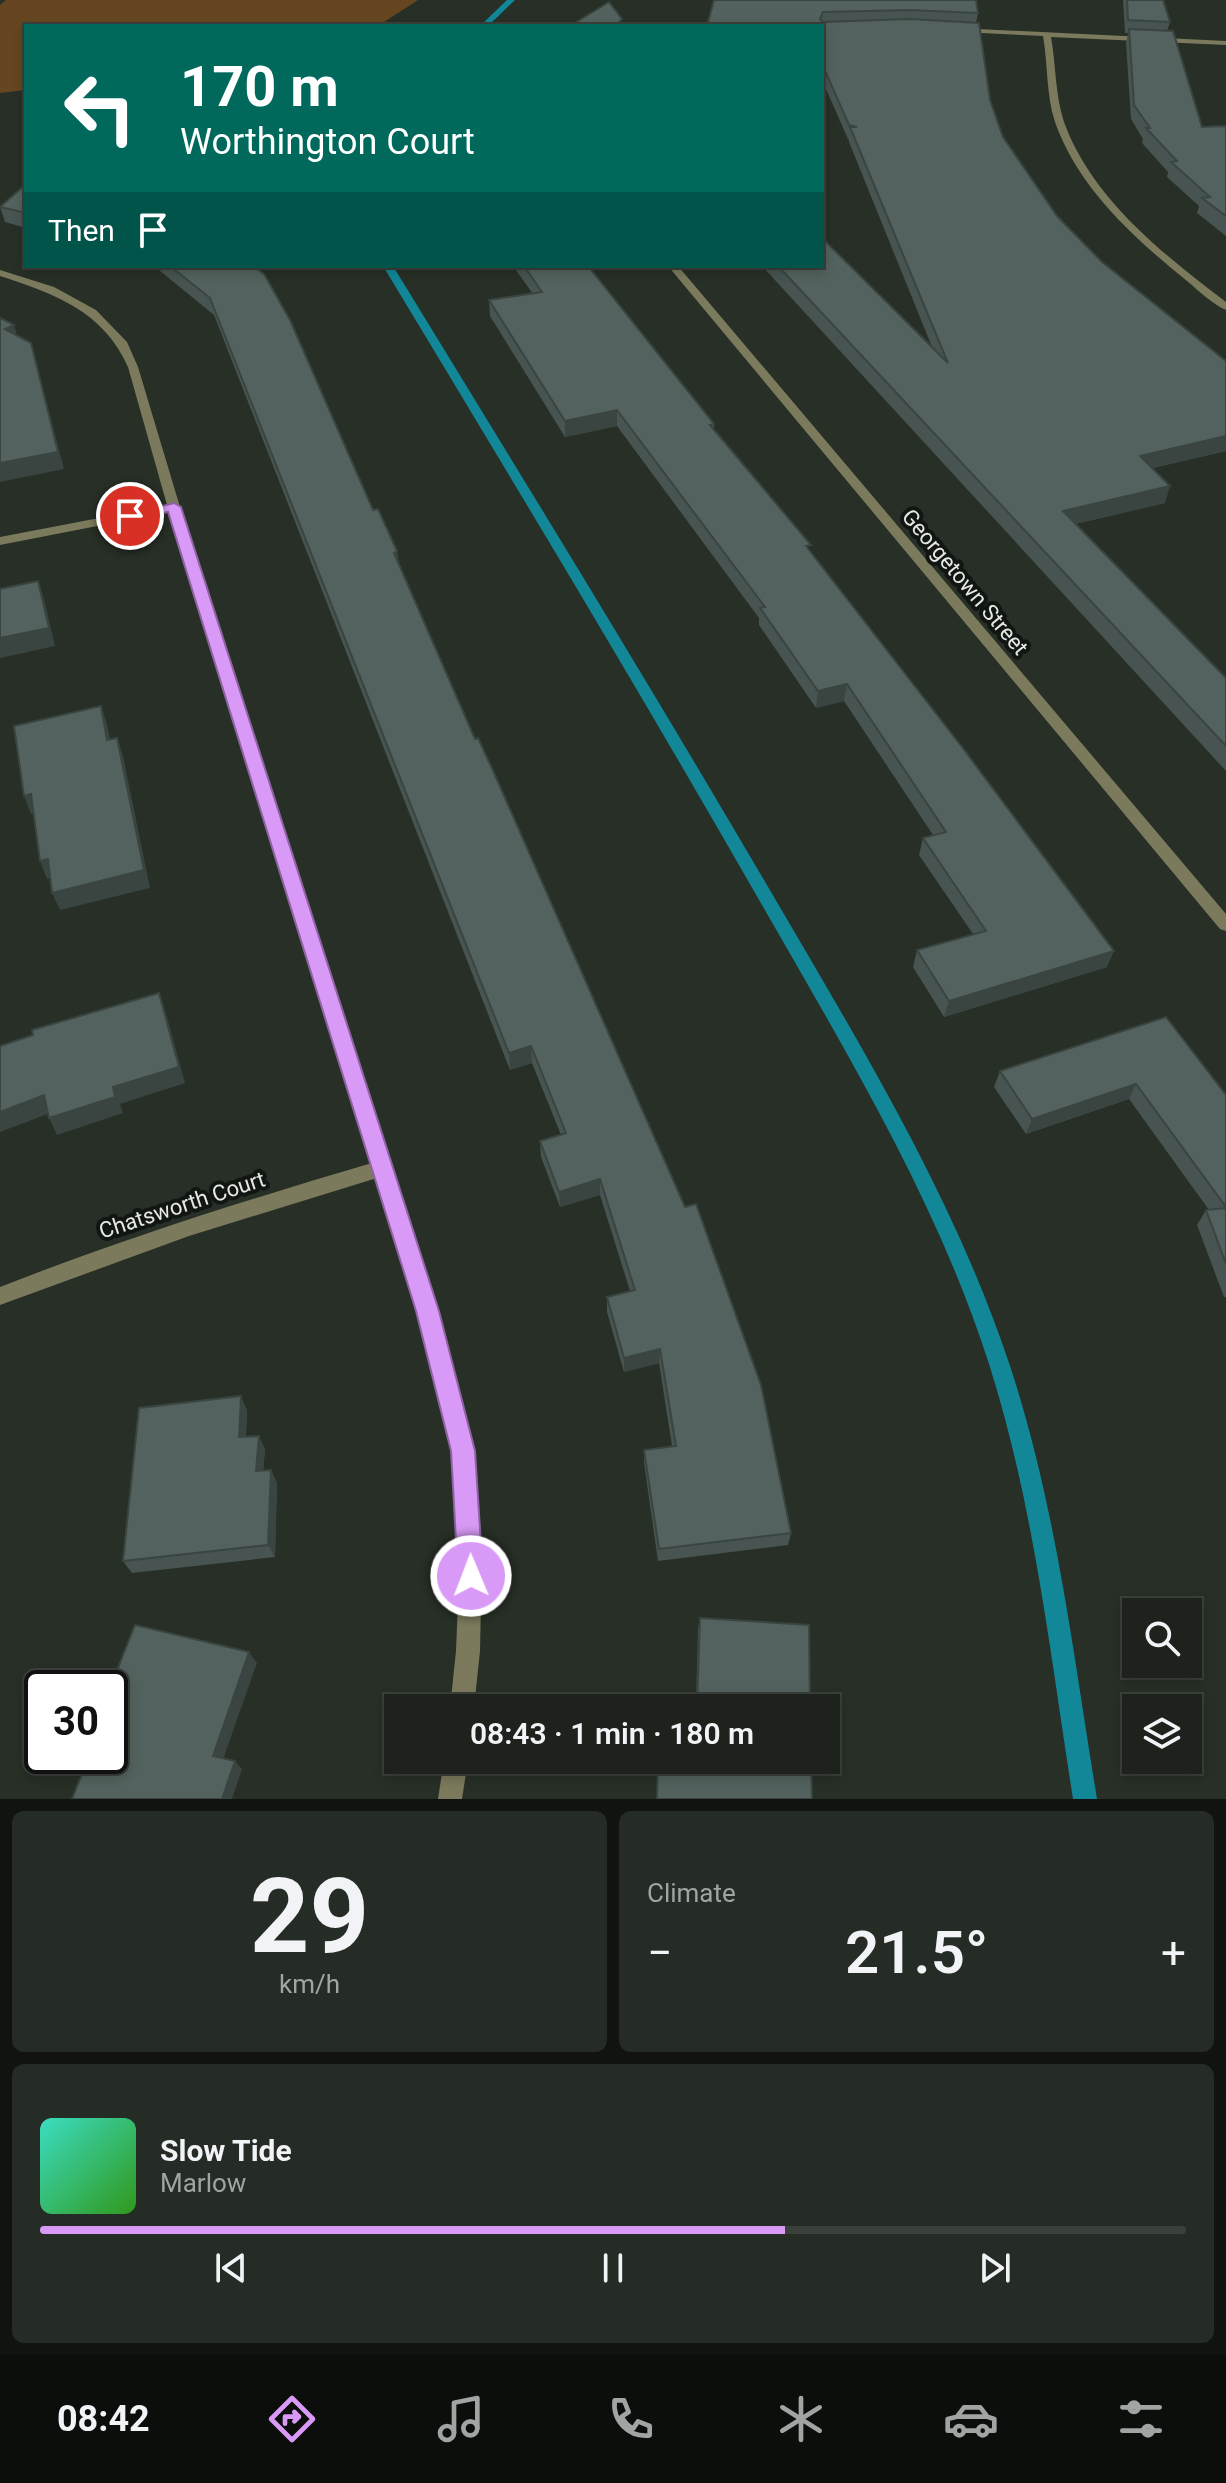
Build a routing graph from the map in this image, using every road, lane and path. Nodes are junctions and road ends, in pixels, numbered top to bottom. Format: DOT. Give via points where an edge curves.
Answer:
graph roads {
  1 [pos="954,30"];
  2 [pos="1047,34"];
  3 [pos="1226,43"];
  4 [pos="675,268"];
  5 [pos="0,273"];
  6 [pos="1226,307"];
  7 [pos="174,507"];
  8 [pos="0,541"];
  9 [pos="1226,925"];
  10 [pos="381,1169"];
  11 [pos="0,1296"];
  12 [pos="463,1694"];
  13 [pos="454,1774"];
  14 [pos="450,1799"];
  1 -- 2 [label="street"];
  2 -- 3 [label="street"];
  2 -- 6 [label="street" via="1059,119 1080,162 1151,245"];
  4 -- 9 [label="street, Georgetown Street"];
  5 -- 7 [label="street" via="72,300 123,344"];
  7 -- 8 [label="street"];
  7 -- 10 [label="street"];
  10 -- 11 [label="street, Chatsworth Court" via="202,1222"];
  10 -- 12 [label="street" via="428,1311 463,1451 471,1552"];
  13 -- 14 [label="street"];
}
